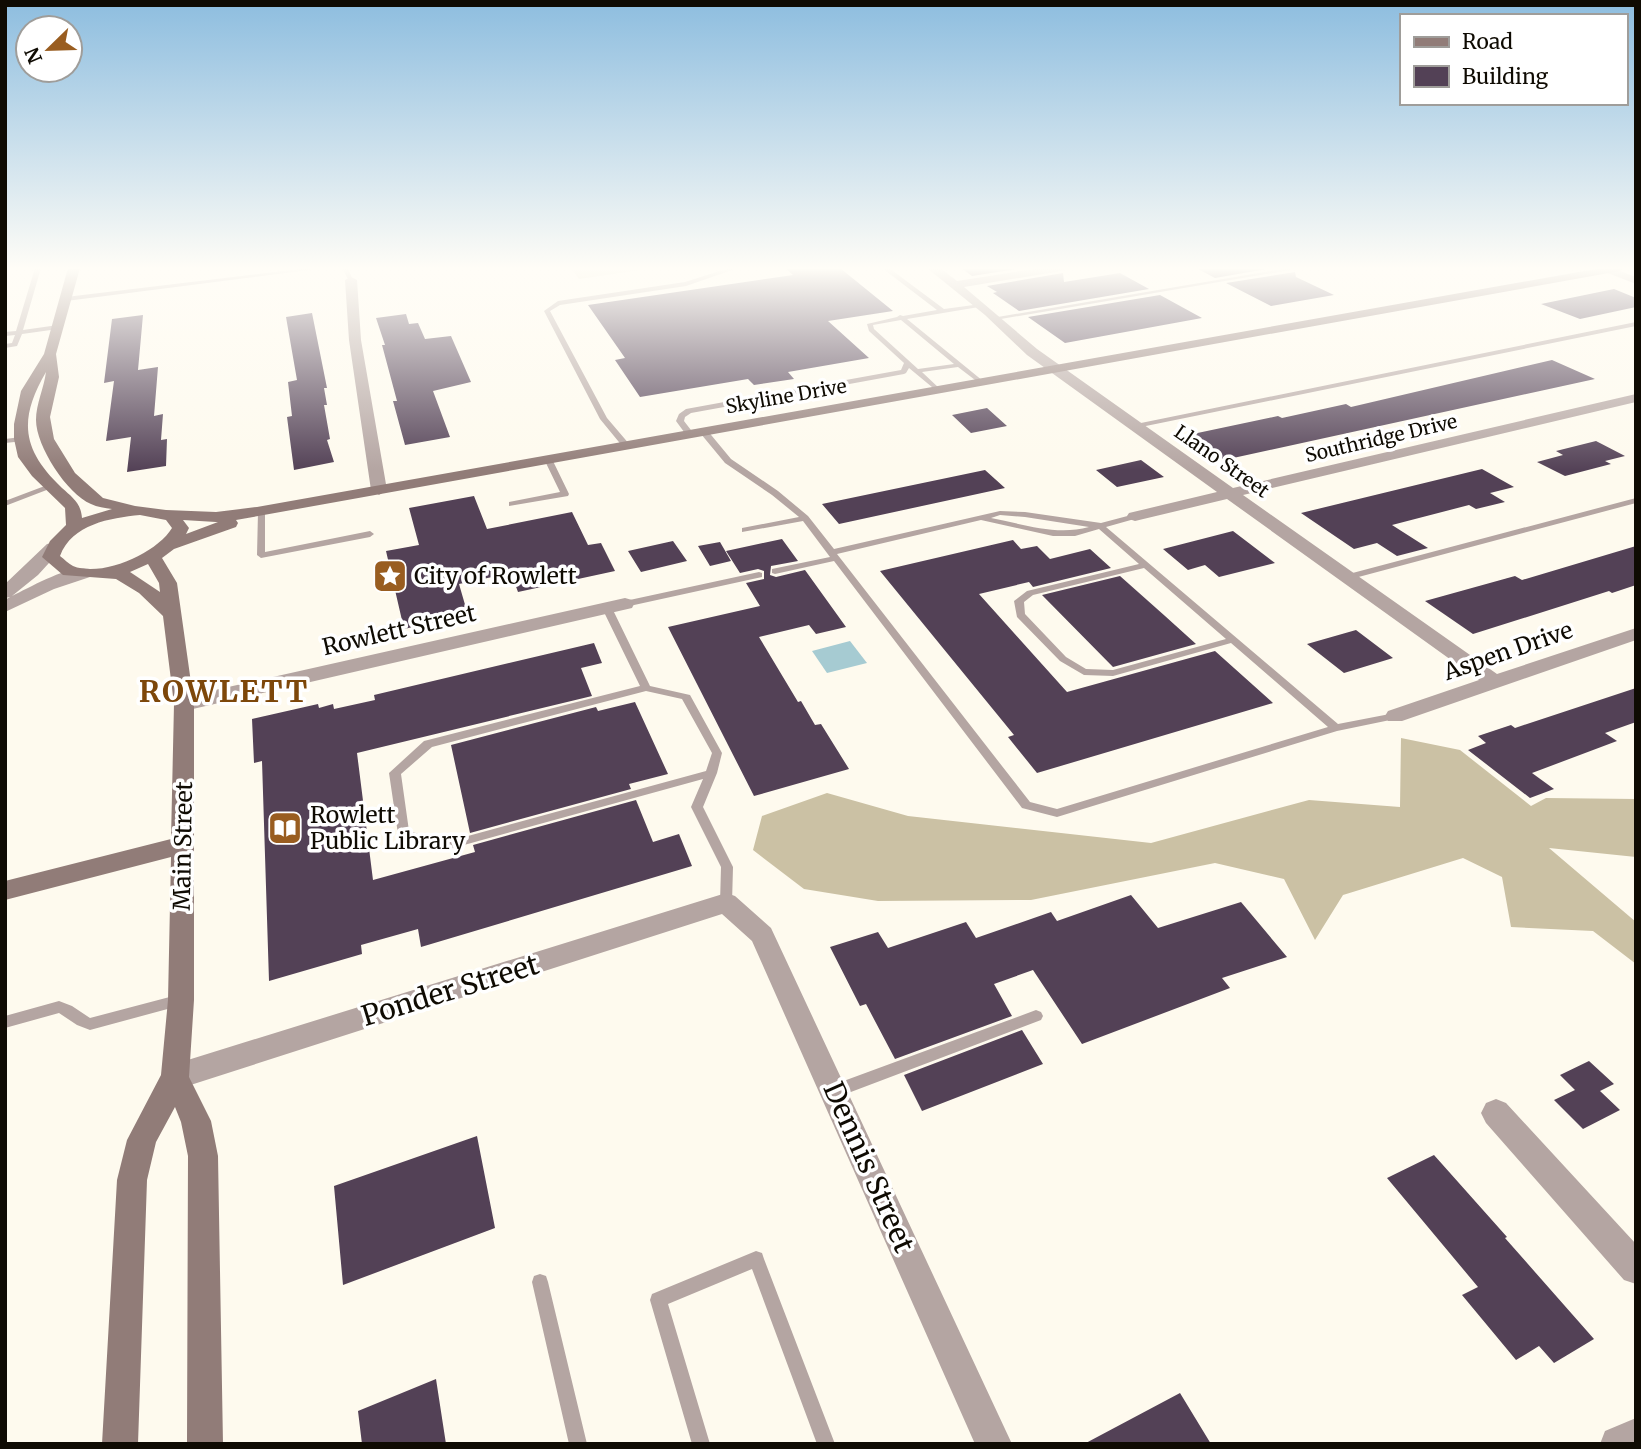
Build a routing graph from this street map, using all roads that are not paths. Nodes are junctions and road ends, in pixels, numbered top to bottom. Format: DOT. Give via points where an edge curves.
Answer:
graph roads {
  1 [pos="18,336"];
  2 [pos="55,336"];
  3 [pos="355,336"];
  4 [pos="560,336"];
  5 [pos="877,336"];
  6 [pos="923,336"];
  7 [pos="1016,336"];
  8 [pos="1241,336"];
  9 [pos="1579,336"];
  10 [pos="5,346"];
  11 [pos="50,354"];
  12 [pos="908,363"];
  13 [pos="959,365"];
  14 [pos="1056,369"];
  15 [pos="917,371"];
  16 [pos="981,382"];
  17 [pos="938,390"];
  18 [pos="1636,398"];
  19 [pos="1136,426"];
  20 [pos="697,433"];
  21 [pos="13,440"];
  22 [pos="626,446"];
  23 [pos="548,459"];
  24 [pos="52,486"];
  25 [pos="379,490"];
  26 [pos="1230,492"];
  27 [pos="1636,500"];
  28 [pos="5,504"];
  29 [pos="512,504"];
  30 [pos="289,507"];
  31 [pos="140,510"];
  32 [pos="171,514"];
  33 [pos="261,514"];
  34 [pos="1135,516"];
  35 [pos="805,518"];
  36 [pos="1099,525"];
  37 [pos="75,528"];
  38 [pos="745,530"];
  39 [pos="370,534"];
  40 [pos="173,544"];
  41 [pos="53,548"];
  42 [pos="835,555"];
  43 [pos="153,557"];
  44 [pos="1145,565"];
  45 [pos="113,570"];
  46 [pos="775,571"];
  47 [pos="84,573"];
  48 [pos="759,575"];
  49 [pos="1348,577"];
  50 [pos="5,593"];
  51 [pos="616,606"];
  52 [pos="5,607"];
  53 [pos="172,615"];
  54 [pos="1636,634"];
  55 [pos="1233,640"];
  56 [pos="1493,681"];
  57 [pos="646,688"];
  58 [pos="184,704"];
  59 [pos="1395,716"];
  60 [pos="1336,728"];
  61 [pos="711,774"];
  62 [pos="183,845"];
  63 [pos="5,891"];
  64 [pos="726,903"];
  65 [pos="181,1000"];
  66 [pos="1036,1016"];
  67 [pos="5,1022"];
  68 [pos="175,1077"];
  69 [pos="835,1091"];
  70 [pos="1496,1113"];
  71 [pos="1636,1268"];
  72 [pos="540,1282"];
  73 [pos="1636,1436"];
  74 [pos="120,1444"];
  75 [pos="205,1444"];
  76 [pos="578,1444"];
  77 [pos="701,1444"];
  78 [pos="826,1444"];
  79 [pos="995,1444"];
  80 [pos="1618,1444"];
  1 -- 10 [label="lane" via="15,345"];
  2 -- 11 [label="street"];
  3 -- 25 [label="street"];
  4 -- 22 [label="lane" via="604,419"];
  5 -- 12 [label="lane"];
  6 -- 13 [label="lane"];
  7 -- 14 [label="street, Llano Street"];
  8 -- 14 [label="street, Skyline Drive"];
  9 -- 19 [label="lane"];
  11 -- 21 [label="street" via="28,391"];
  11 -- 31 [label="street" via="54,364 43,420 48,445 95,500"];
  12 -- 15 [label="lane"];
  12 -- 20 [label="lane" via="904,372 689,411 680,421"];
  13 -- 15 [label="lane"];
  13 -- 16 [label="lane"];
  14 -- 16 [label="street, Skyline Drive"];
  14 -- 19 [label="street, Llano Street"];
  15 -- 17 [label="lane"];
  16 -- 17 [label="street, Skyline Drive"];
  17 -- 20 [label="street, Skyline Drive"];
  18 -- 26 [label="street, Southridge Drive"];
  19 -- 26 [label="street, Llano Street"];
  20 -- 22 [label="street, Skyline Drive"];
  20 -- 35 [label="lane"];
  21 -- 24 [label="street"];
  22 -- 23 [label="street, Skyline Drive"];
  23 -- 25 [label="street, Skyline Drive"];
  23 -- 29 [label="lane" via="565,494"];
  24 -- 28 [label="lane"];
  24 -- 37 [label="street" via="73,507"];
  25 -- 30 [label="street, Skyline Drive"];
  26 -- 34 [label="street, Southridge Drive"];
  26 -- 49 [label="street, Llano Street"];
  27 -- 49 [label="lane"];
  30 -- 32 [label="street, Skyline Drive" via="216,517"];
  30 -- 33 [label="street, Skyline Drive"];
  31 -- 32 [label="street"];
  31 -- 37 [label="street"];
  32 -- 40 [label="street" via="182,527"];
  33 -- 39 [label="lane" via="261,555"];
  33 -- 40 [label="street, Skyline Drive"];
  34 -- 36 [label="lane"];
  35 -- 38 [label="lane"];
  35 -- 42 [label="lane"];
  36 -- 42 [label="lane" via="1000,513"];
  36 -- 44 [label="lane"];
  37 -- 41 [label="street"];
  40 -- 43 [label="street"];
  41 -- 47 [label="street" via="51,557 56,565"];
  41 -- 50 [label="street"];
  42 -- 46 [label="lane"];
  42 -- 60 [label="lane" via="1026,805 1057,813"];
  43 -- 45 [label="street"];
  43 -- 53 [label="street, Main Street" via="168,583"];
  44 -- 55 [label="lane"];
  44 -- 55 [label="lane" via="1030,593 1019,601 1020,615 1063,659 1084,672 1113,673"];
  45 -- 47 [label="street"];
  45 -- 53 [label="street" via="152,592"];
  47 -- 52 [label="street"];
  48 -- 51 [label="lane"];
  49 -- 56 [label="street, Llano Street"];
  51 -- 57 [label="lane"];
  51 -- 58 [label="street, Rowlett Street"];
  53 -- 58 [label="street, Main Street"];
  54 -- 56 [label="street, Aspen Drive"];
  55 -- 60 [label="lane"];
  56 -- 59 [label="street, Aspen Drive"];
  57 -- 61 [label="lane" via="686,697 717,753"];
  57 -- 61 [label="lane" via="428,744 395,773 404,834 446,846"];
  58 -- 62 [label="street, Main Street"];
  59 -- 60 [label="lane"];
  61 -- 64 [label="lane" via="697,807 727,867"];
  62 -- 63 [label="street"];
  62 -- 65 [label="street, Main Street"];
  64 -- 68 [label="street, Ponder Street"];
  64 -- 69 [label="street, Dennis Street" via="762,935"];
  65 -- 67 [label="lane" via="90,1024 59,1007"];
  65 -- 68 [label="street, Main Street"];
  66 -- 69 [label="lane"];
  68 -- 74 [label="street, Main Street" via="142,1140 132,1181"];
  68 -- 75 [label="street, Main Street" via="196,1121 203,1156"];
  69 -- 79 [label="street, Dennis Street"];
  70 -- 71 [label="street"];
  72 -- 76 [label="lane"];
  73 -- 80 [label="street"];
  77 -- 78 [label="lane" via="658,1300 756,1259"];
}
